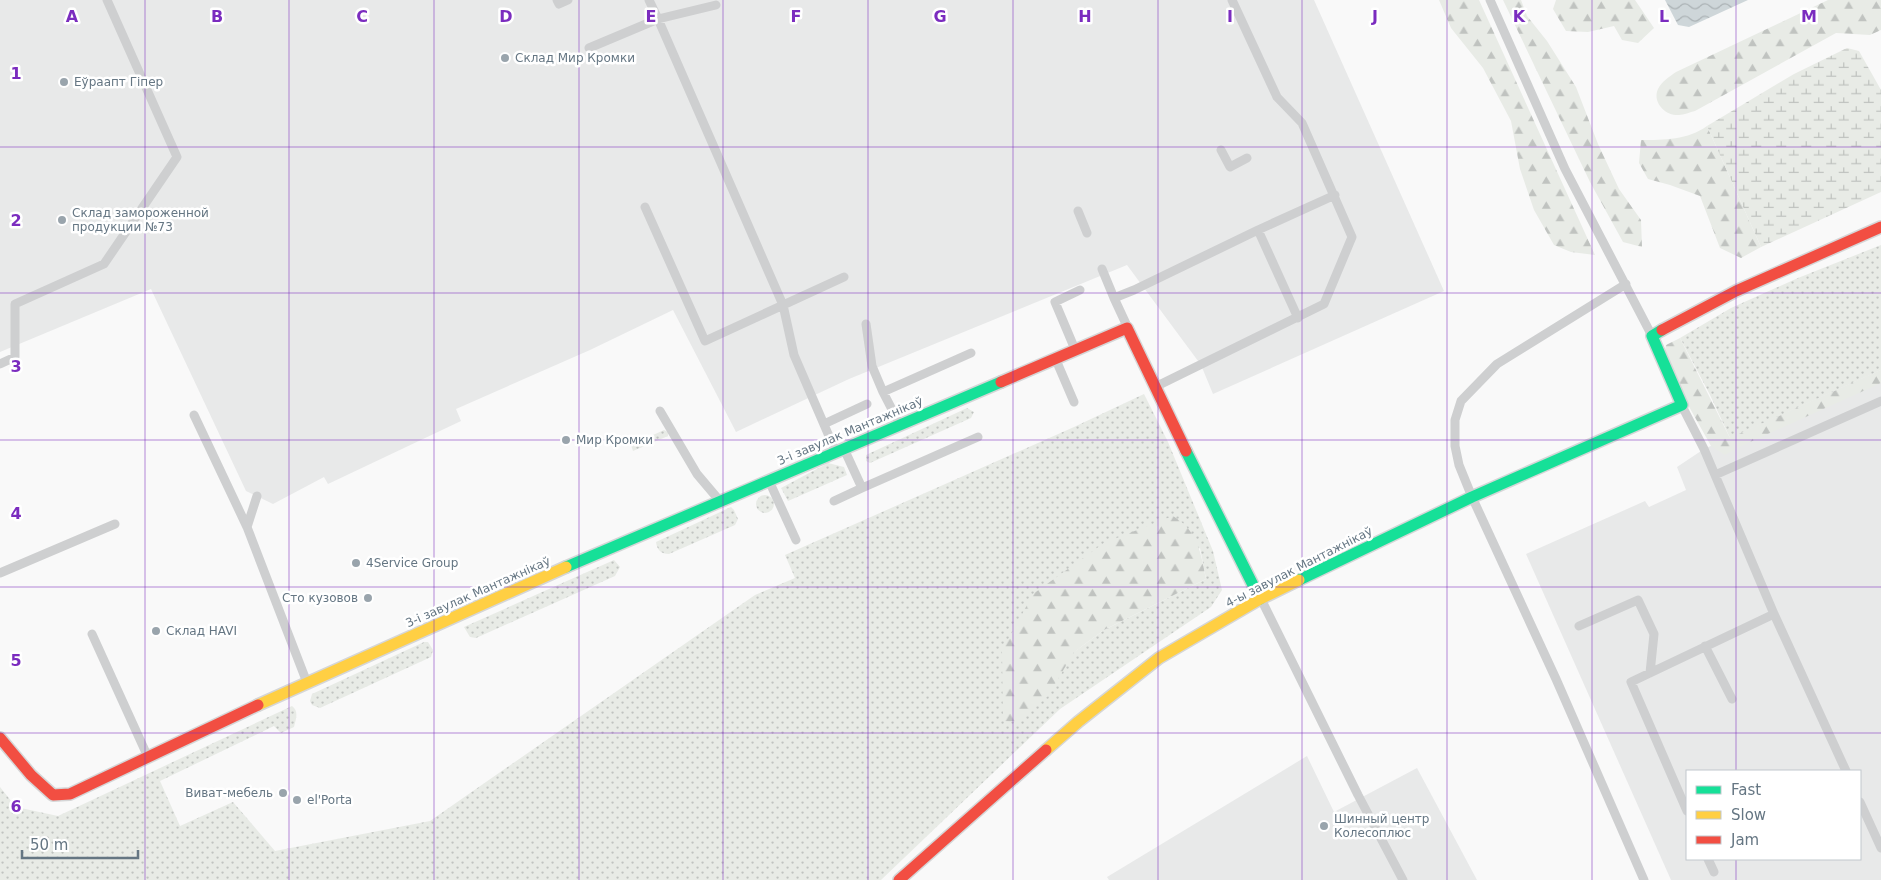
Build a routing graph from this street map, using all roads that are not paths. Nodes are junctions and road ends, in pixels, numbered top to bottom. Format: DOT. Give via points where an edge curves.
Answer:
graph roads {
  1 [pos="107,0"];
  2 [pos="557,0"];
  3 [pos="568,0"];
  4 [pos="649,0"];
  5 [pos="1232,0"];
  6 [pos="1490,0"];
  7 [pos="716,5"];
  8 [pos="658,19"];
  9 [pos="589,48"];
  10 [pos="1222,150"];
  11 [pos="1247,158"];
  12 [pos="1335,195"];
  13 [pos="645,207"];
  14 [pos="1078,211"];
  15 [pos="1881,227"];
  16 [pos="1258,230"];
  17 [pos="1087,233"];
  18 [pos="1102,269"];
  19 [pos="844,277"];
  20 [pos="1626,284"];
  21 [pos="1080,290"];
  22 [pos="1114,298"];
  23 [pos="784,305"];
  24 [pos="1298,318"];
  25 [pos="866,324"];
  26 [pos="1127,328"];
  27 [pos="1652,336"];
  28 [pos="1075,350"];
  29 [pos="972,353"];
  30 [pos="1054,358"];
  31 [pos="0,364"];
  32 [pos="1155,388"];
  33 [pos="883,392"];
  34 [pos="1881,401"];
  35 [pos="1074,402"];
  36 [pos="867,404"];
  37 [pos="1682,405"];
  38 [pos="660,410"];
  39 [pos="194,416"];
  40 [pos="824,424"];
  41 [pos="900,425"];
  42 [pos="978,436"];
  43 [pos="840,450"];
  44 [pos="1715,475"];
  45 [pos="769,480"];
  46 [pos="862,488"];
  47 [pos="257,496"];
  48 [pos="1472,497"];
  49 [pos="834,501"];
  50 [pos="720,502"];
  51 [pos="115,524"];
  52 [pos="247,527"];
  53 [pos="796,540"];
  54 [pos="0,573"];
  55 [pos="1260,598"];
  56 [pos="1774,614"];
  57 [pos="1579,626"];
  58 [pos="92,634"];
  59 [pos="1705,646"];
  60 [pos="1650,673"];
  61 [pos="307,682"];
  62 [pos="1732,700"];
  63 [pos="0,738"];
  64 [pos="148,758"];
  65 [pos="1846,770"];
  66 [pos="1861,805"];
  67 [pos="1686,809"];
  68 [pos="1881,848"];
  69 [pos="924,857"];
  70 [pos="1708,860"];
  71 [pos="1714,872"];
  72 [pos="899,880"];
  73 [pos="904,880"];
  74 [pos="1403,880"];
  75 [pos="1644,880"];
  1 -- 31 [label="lane" via="177,157 104,264 15,304 15,358"];
  2 -- 3 [label="lane" via="559,4"];
  4 -- 8 [label="lane"];
  5 -- 12 [label="lane" via="1277,97 1302,123"];
  6 -- 20 [label="lane" via="1566,169"];
  7 -- 8 [label="lane"];
  8 -- 9 [label="lane"];
  8 -- 23 [label="lane"];
  10 -- 11 [label="lane" via="1230,167"];
  12 -- 16 [label="lane"];
  12 -- 24 [label="lane" via="1352,237 1324,304"];
  13 -- 23 [label="lane" via="705,341"];
  14 -- 17 [label="lane"];
  15 -- 27 [label="street" via="1736,291"];
  16 -- 22 [label="lane"];
  16 -- 24 [label="lane"];
  18 -- 22 [label="lane"];
  19 -- 23 [label="lane"];
  20 -- 27 [label="lane"];
  20 -- 48 [label="lane" via="1497,364 1461,401 1455,420 1455,446"];
  21 -- 28 [label="lane" via="1055,302"];
  22 -- 26 [label="lane"];
  23 -- 40 [label="lane" via="794,355"];
  24 -- 32 [label="lane"];
  25 -- 33 [label="lane" via="872,366"];
  26 -- 28 [label="street, 3-і завулак Мантажнікаў"];
  26 -- 32 [label="street"];
  27 -- 37 [label="street"];
  28 -- 30 [label="street, 3-і завулак Мантажнікаў"];
  29 -- 33 [label="lane"];
  30 -- 35 [label="lane"];
  30 -- 41 [label="street, 3-і завулак Мантажнікаў"];
  32 -- 55 [label="street"];
  33 -- 41 [label="lane"];
  34 -- 44 [label="lane"];
  36 -- 40 [label="lane"];
  37 -- 44 [label="lane"];
  37 -- 48 [label="street, 4-ы завулак Мантажнікаў"];
  38 -- 50 [label="lane" via="698,474"];
  39 -- 52 [label="lane"];
  40 -- 43 [label="lane"];
  41 -- 43 [label="street, 3-і завулак Мантажнікаў"];
  42 -- 46 [label="lane"];
  43 -- 45 [label="street, 3-і завулак Мантажнікаў"];
  43 -- 46 [label="lane"];
  44 -- 56 [label="lane"];
  45 -- 50 [label="street, 3-і завулак Мантажнікаў"];
  45 -- 53 [label="lane"];
  46 -- 49 [label="lane"];
  47 -- 52 [label="lane"];
  48 -- 55 [label="street, 4-ы завулак Мантажнікаў"];
  48 -- 75 [label="lane"];
  50 -- 61 [label="street, 3-і завулак Мантажнікаў"];
  51 -- 54 [label="lane"];
  52 -- 61 [label="lane"];
  55 -- 69 [label="street, 4-ы завулак Мантажнікаў" via="1159,658 1078,722"];
  55 -- 74 [label="lane"];
  56 -- 59 [label="lane"];
  56 -- 65 [label="lane"];
  57 -- 60 [label="lane" via="1638,600 1654,634"];
  58 -- 64 [label="lane"];
  59 -- 60 [label="lane"];
  59 -- 62 [label="lane"];
  60 -- 67 [label="lane" via="1631,682"];
  61 -- 64 [label="street, 3-і завулак Мантажнікаў"];
  63 -- 64 [label="street, 3-і завулак Мантажнікаў" via="53,795 70,794"];
  66 -- 68 [label="lane"];
  69 -- 72 [label="street"];
  69 -- 73 [label="street"];
  70 -- 71 [label="lane"];
}
